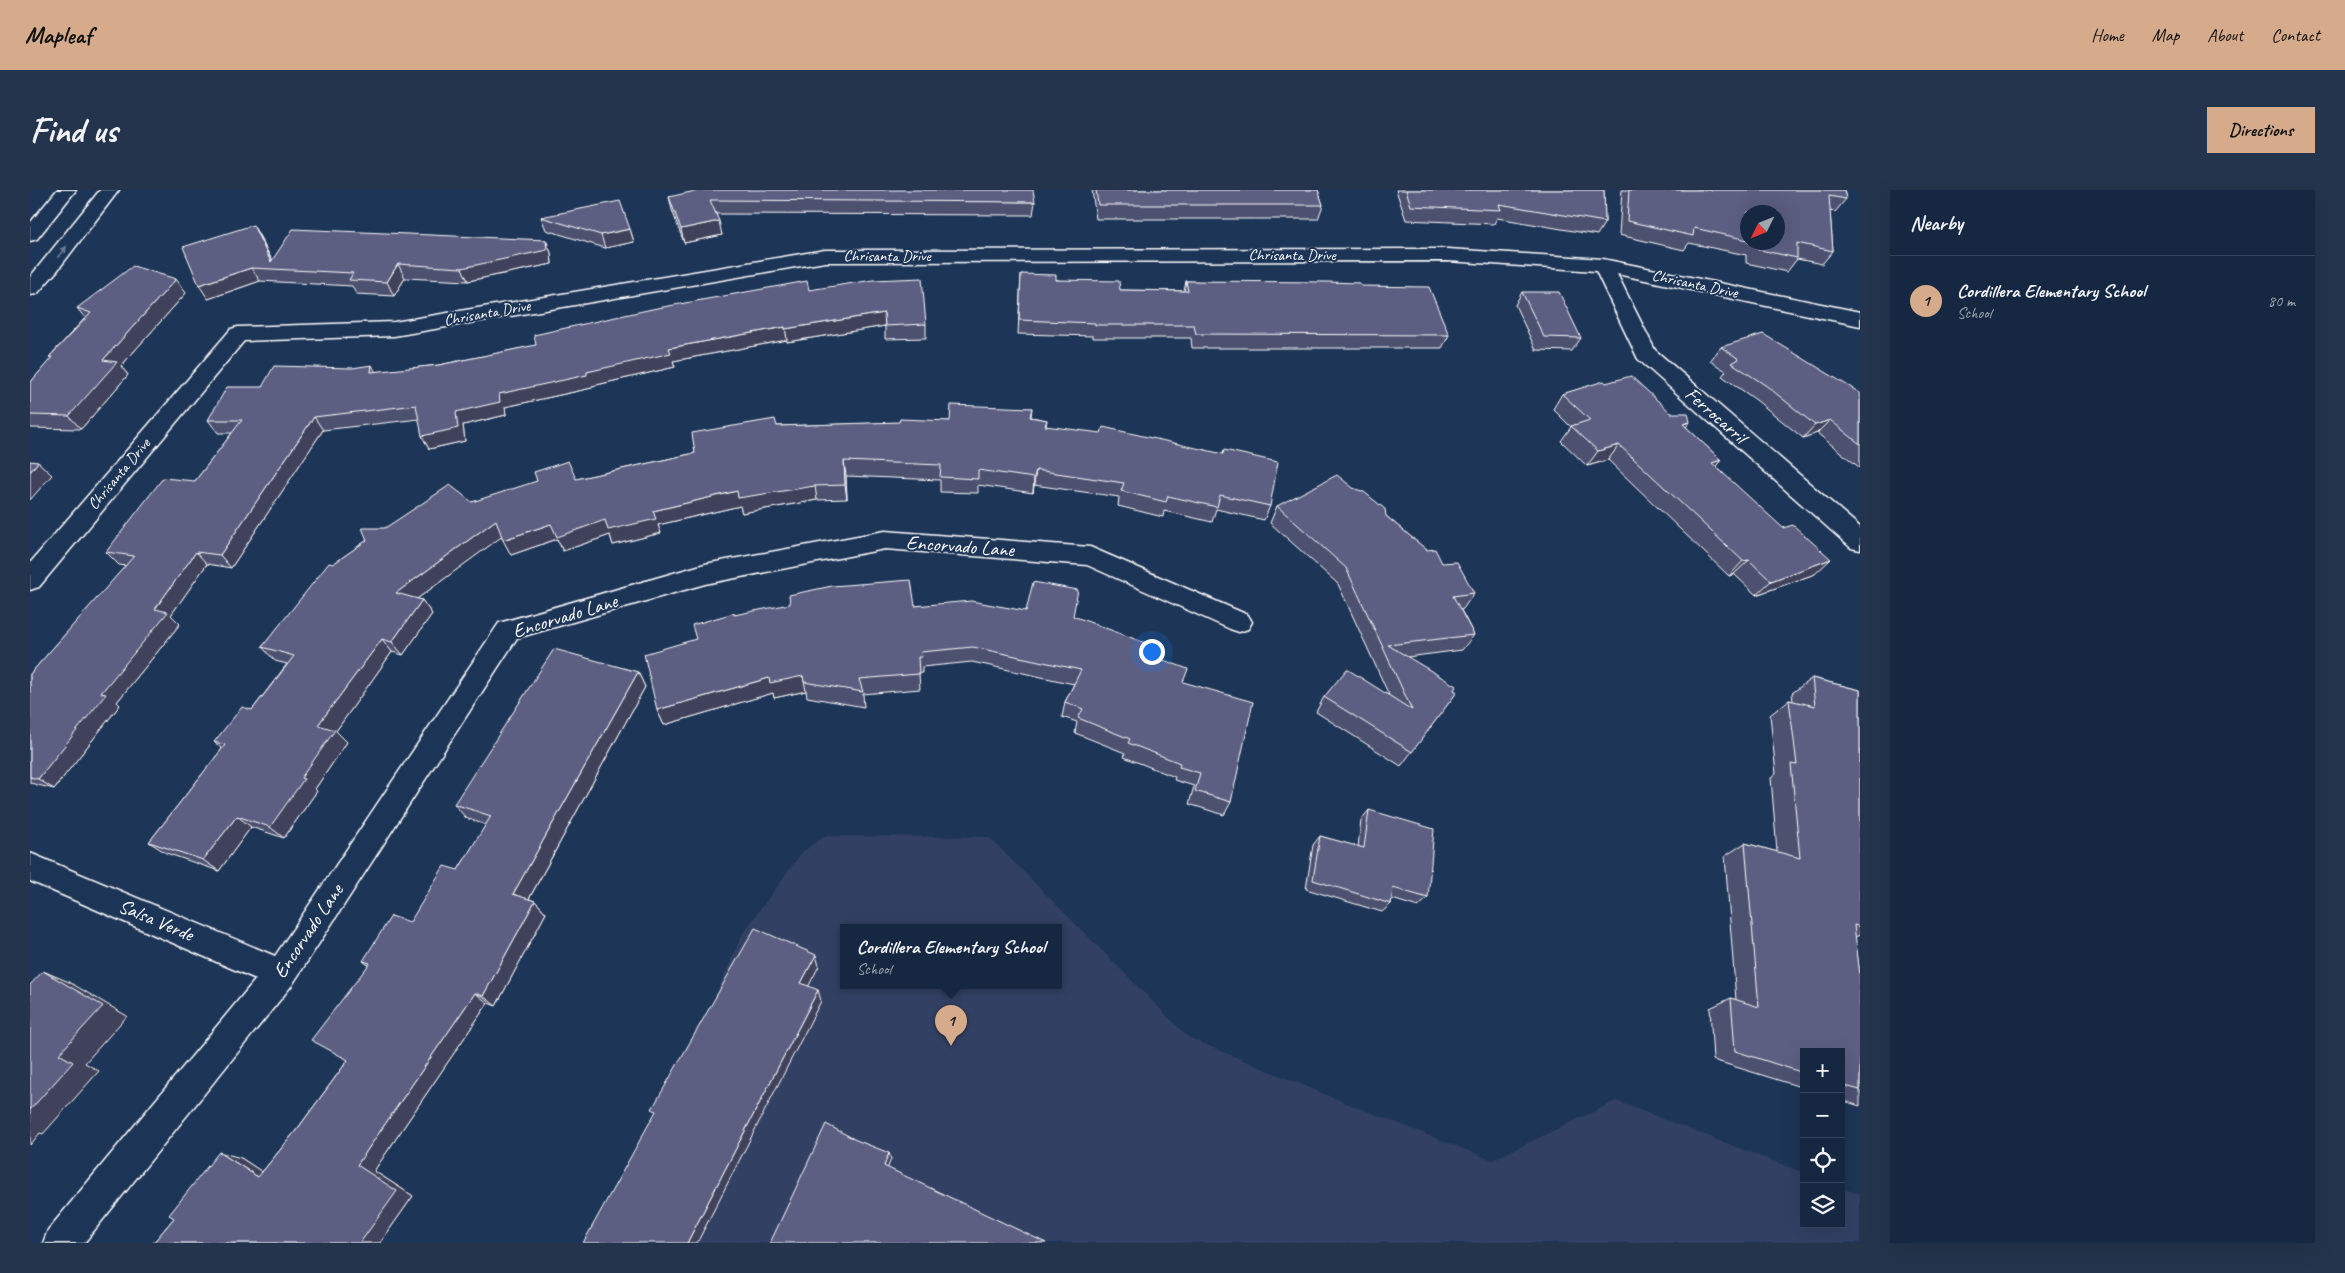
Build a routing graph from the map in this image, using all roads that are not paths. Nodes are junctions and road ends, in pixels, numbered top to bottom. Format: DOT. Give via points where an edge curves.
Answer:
graph roads {
  1 [pos="67,190"];
  2 [pos="110,190"];
  3 [pos="30,235"];
  4 [pos="1603,265"];
  5 [pos="30,288"];
  6 [pos="1860,319"];
  7 [pos="1860,540"];
  8 [pos="30,580"];
  9 [pos="1239,622"];
  10 [pos="30,867"];
  11 [pos="281,974"];
  12 [pos="61,1243"];
  1 -- 3 [label="street"];
  5 -- 2 [label="street, one-way"];
  4 -- 6 [label="street, Chrisanta Drive"];
  4 -- 7 [label="street, Ferrocarril" via="1646,354"];
  4 -- 8 [label="street, Chrisanta Drive" via="1448,255 825,256 394,329 238,334"];
  9 -- 11 [label="street, Encorvado Lane" via="1090,556 885,540 705,574 508,630"];
  10 -- 11 [label="street, Salsa Verde"];
  11 -- 12 [label="street, Encorvado Lane"];
}
